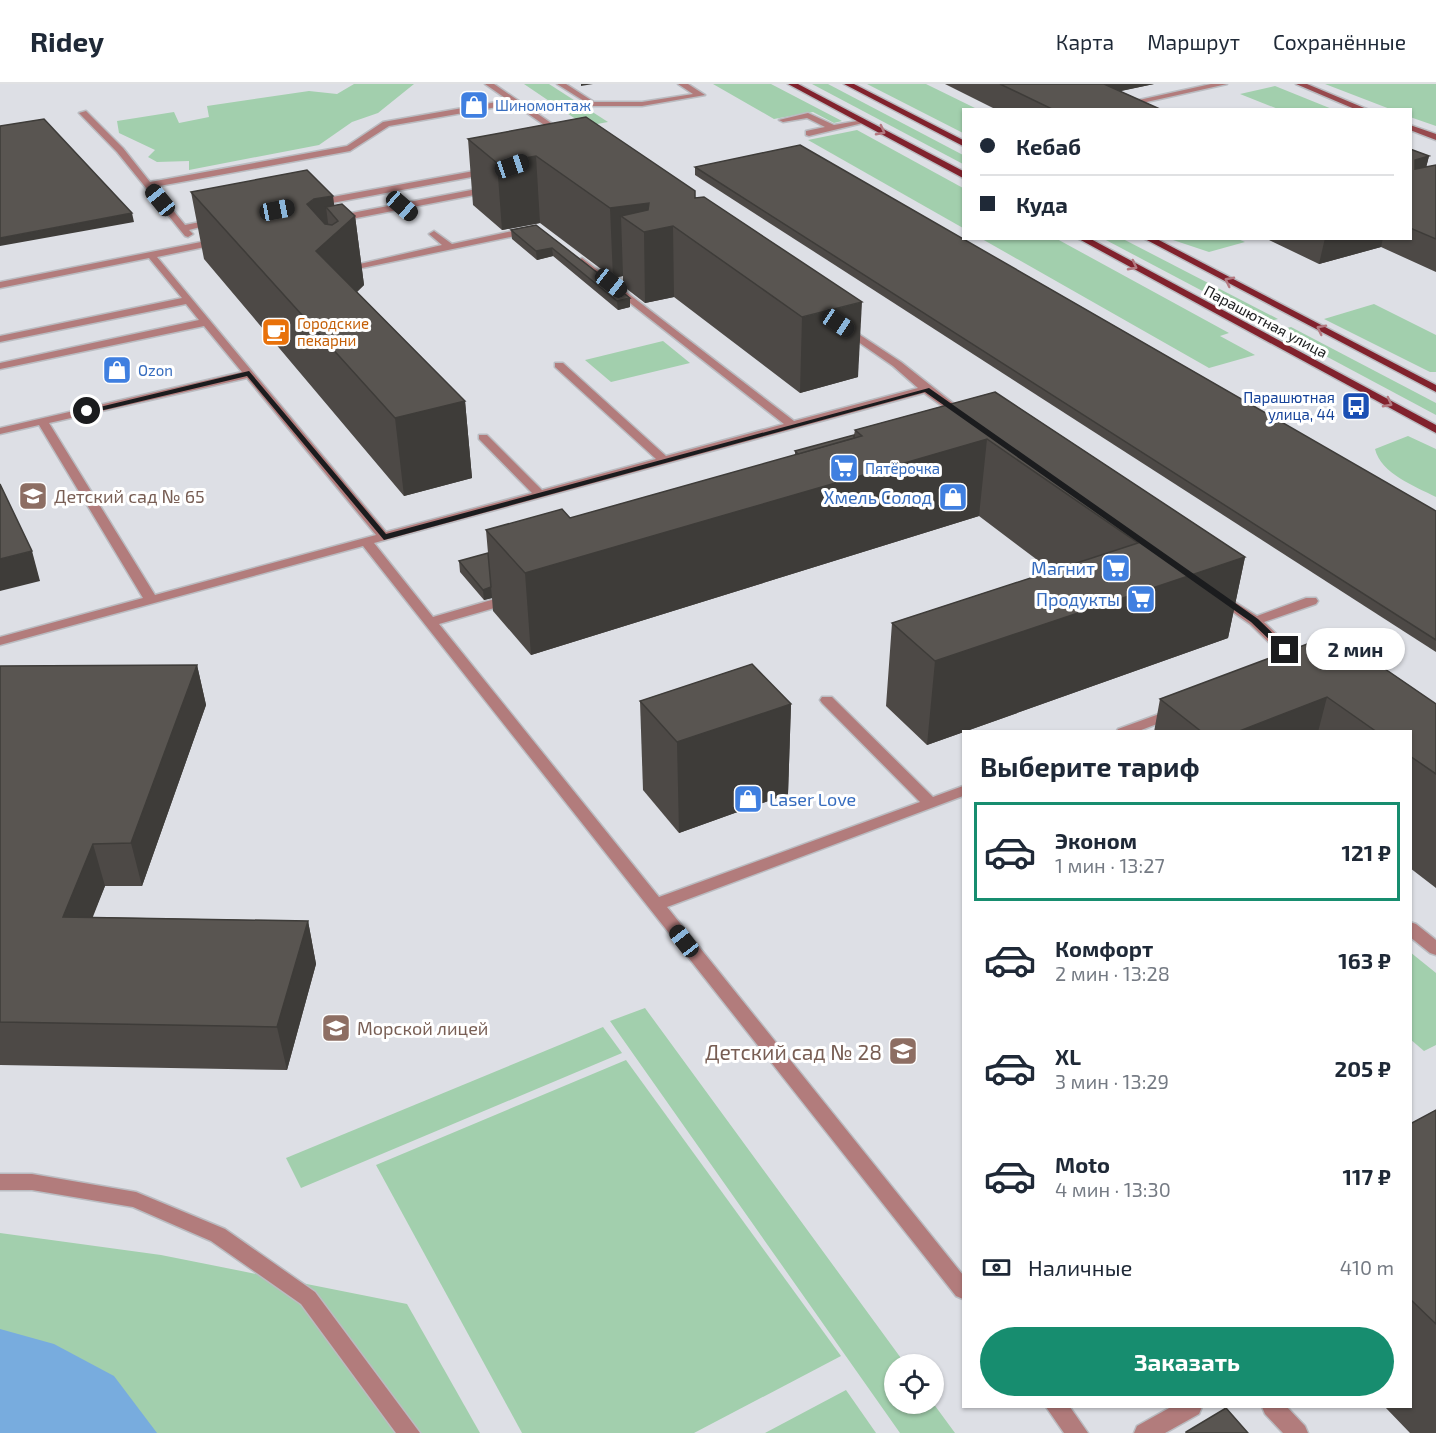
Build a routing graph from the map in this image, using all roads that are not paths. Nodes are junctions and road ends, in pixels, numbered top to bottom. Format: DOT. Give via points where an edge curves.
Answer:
graph roads {
  1 [pos="489,84"];
  2 [pos="561,84"];
  3 [pos="682,84"];
  4 [pos="792,84"];
  5 [pos="848,84"];
  6 [pos="1223,84"];
  7 [pos="1300,84"];
  8 [pos="515,101"];
  9 [pos="1133,108"];
  10 [pos="1360,108"];
  11 [pos="83,113"];
  12 [pos="783,120"];
  13 [pos="863,122"];
  14 [pos="832,128"];
  15 [pos="1413,130"];
  16 [pos="809,133"];
  17 [pos="1434,135"];
  18 [pos="575,142"];
  19 [pos="962,142"];
  20 [pos="500,169"];
  21 [pos="962,174"];
  22 [pos="148,185"];
  23 [pos="507,186"];
  24 [pos="300,206"];
  25 [pos="402,206"];
  26 [pos="415,217"];
  27 [pos="230,219"];
  28 [pos="323,221"];
  29 [pos="183,228"];
  30 [pos="539,228"];
  31 [pos="434,234"];
  32 [pos="232,239"];
  33 [pos="1085,240"];
  34 [pos="1151,240"];
  35 [pos="198,245"];
  36 [pos="449,246"];
  37 [pos="151,255"];
  38 [pos="575,256"];
  39 [pos="334,270"];
  40 [pos="0,285"];
  41 [pos="189,300"];
  42 [pos="206,321"];
  43 [pos="838,323"];
  44 [pos="0,339"];
  45 [pos="559,365"];
  46 [pos="0,366"];
  47 [pos="249,374"];
  48 [pos="926,389"];
  49 [pos="1436,389"];
  50 [pos="43,422"];
  51 [pos="793,426"];
  52 [pos="977,426"];
  53 [pos="1436,430"];
  54 [pos="0,431"];
  55 [pos="483,436"];
  56 [pos="665,461"];
  57 [pos="541,495"];
  58 [pos="384,537"];
  59 [pos="366,542"];
  60 [pos="1207,587"];
  61 [pos="518,597"];
  62 [pos="151,600"];
  63 [pos="1311,601"];
  64 [pos="1254,621"];
  65 [pos="432,622"];
  66 [pos="0,641"];
  67 [pos="1300,668"];
  68 [pos="827,700"];
  69 [pos="1191,706"];
  70 [pos="1128,730"];
  71 [pos="962,791"];
  72 [pos="930,803"];
  73 [pos="655,905"];
  74 [pos="1412,930"];
  75 [pos="1436,949"];
  76 [pos="0,1182"];
  77 [pos="962,1289"];
  78 [pos="1058,1408"];
  79 [pos="1189,1408"];
  80 [pos="1275,1408"];
  81 [pos="410,1433"];
  82 [pos="1077,1433"];
  83 [pos="1145,1433"];
  84 [pos="1297,1433"];
  1 -- 8 [label="lane"];
  2 -- 3 [label="lane" via="592,104 642,104 701,95"];
  4 -- 13 [label="main road"];
  5 -- 19 [label="main road"];
  6 -- 9 [label="lane" via="1125,104"];
  7 -- 10 [label="street"];
  8 -- 18 [label="lane"];
  8 -- 22 [label="lane" via="386,124 350,148"];
  11 -- 22 [label="lane"];
  12 -- 14 [label="lane" via="808,115"];
  13 -- 14 [label="lane"];
  13 -- 21 [label="main road, one-way"];
  14 -- 16 [label="lane"];
  15 -- 17 [label="street"];
  20 -- 24 [label="lane"];
  22 -- 29 [label="lane"];
  23 -- 25 [label="lane"];
  25 -- 26 [label="lane"];
  25 -- 28 [label="lane"];
  27 -- 29 [label="lane"];
  29 -- 35 [label="lane"];
  30 -- 36 [label="lane"];
  31 -- 36 [label="lane"];
  32 -- 35 [label="lane"];
  33 -- 53 [label="main road, Парашютная улица, one-way"];
  49 -- 34 [label="main road, Парашютная улица, one-way"];
  35 -- 37 [label="lane"];
  36 -- 39 [label="lane"];
  37 -- 40 [label="lane"];
  37 -- 41 [label="lane"];
  38 -- 51 [label="lane" via="617,282"];
  41 -- 42 [label="lane"];
  41 -- 44 [label="lane"];
  42 -- 46 [label="lane"];
  42 -- 47 [label="lane"];
  43 -- 48 [label="lane"];
  45 -- 56 [label="lane"];
  47 -- 50 [label="lane"];
  47 -- 58 [label="lane"];
  48 -- 51 [label="lane"];
  48 -- 52 [label="lane"];
  50 -- 54 [label="lane"];
  50 -- 62 [label="lane"];
  51 -- 56 [label="lane"];
  55 -- 57 [label="lane"];
  56 -- 57 [label="lane"];
  57 -- 58 [label="lane"];
  58 -- 59 [label="lane"];
  59 -- 62 [label="lane"];
  59 -- 65 [label="lane"];
  60 -- 64 [label="lane"];
  61 -- 65 [label="lane"];
  62 -- 66 [label="lane"];
  63 -- 64 [label="lane"];
  64 -- 67 [label="lane"];
  65 -- 73 [label="lane"];
  68 -- 72 [label="lane"];
  69 -- 70 [label="lane"];
  71 -- 72 [label="lane"];
  72 -- 73 [label="lane"];
  73 -- 77 [label="lane"];
  74 -- 75 [label="lane"];
  76 -- 81 [label="lane" via="32,1182 136,1200 218,1234 308,1298"];
  78 -- 82 [label="lane"];
  79 -- 83 [label="lane"];
  80 -- 84 [label="lane"];
}
